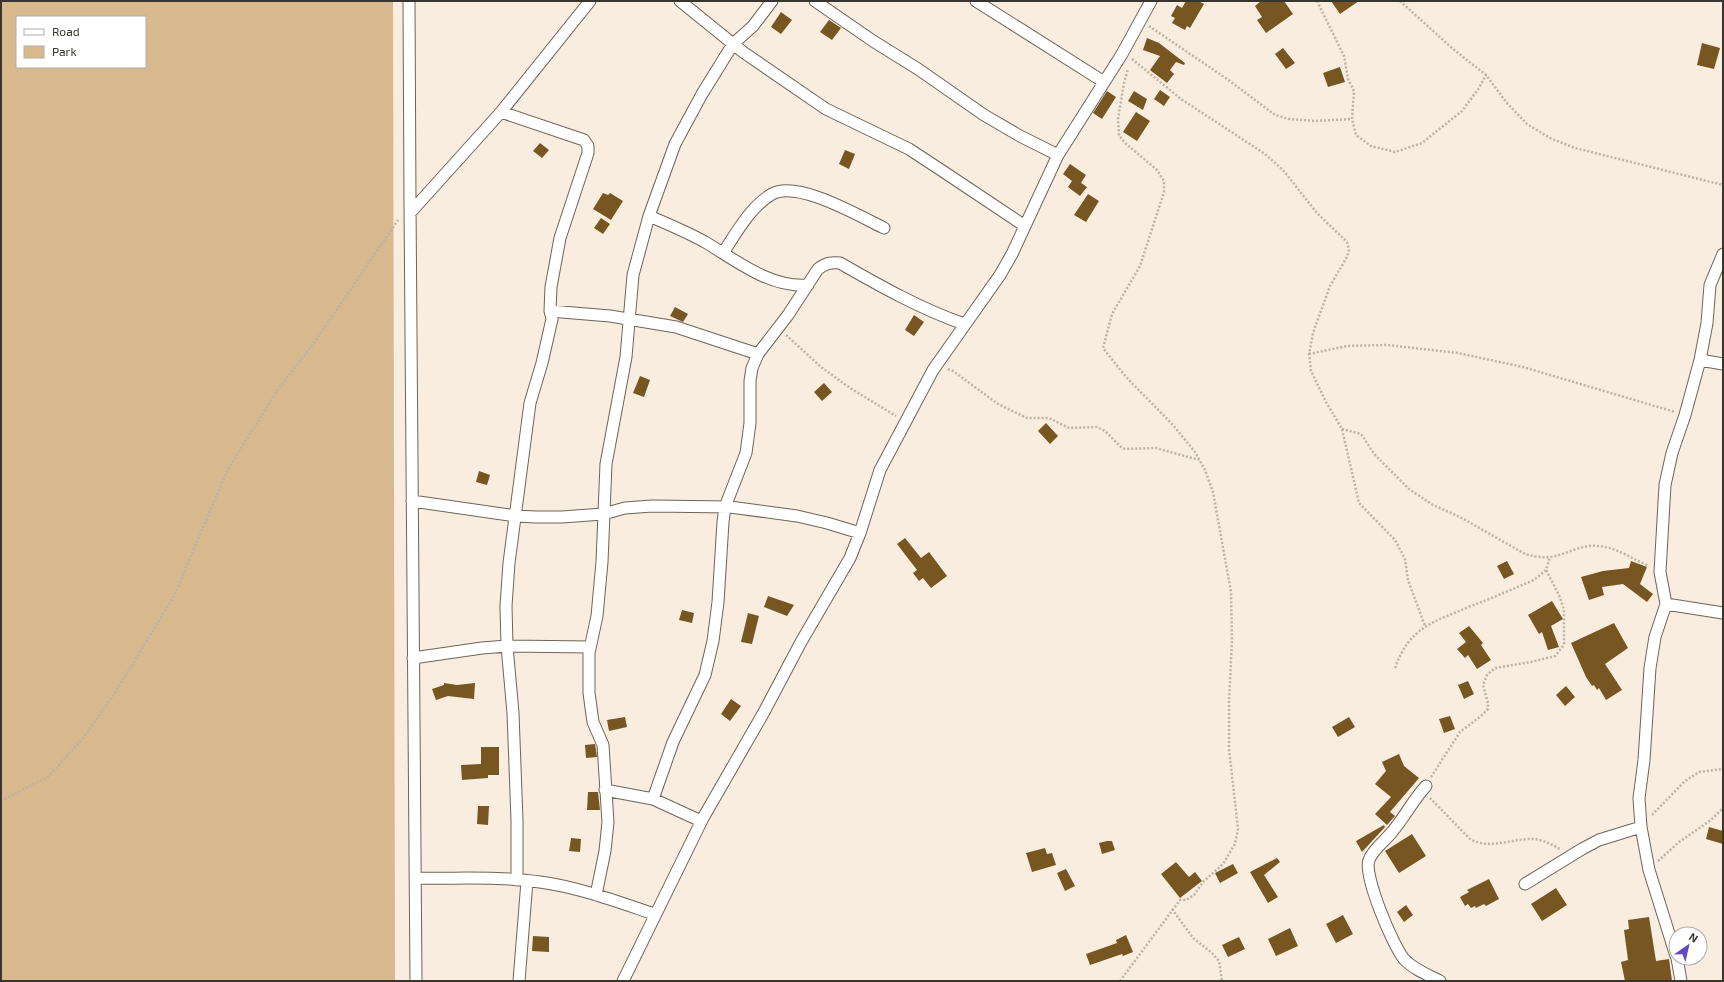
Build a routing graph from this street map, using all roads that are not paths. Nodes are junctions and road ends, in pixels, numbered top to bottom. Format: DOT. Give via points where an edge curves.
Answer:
graph roads {
  1 [pos="410,1"];
  2 [pos="590,1"];
  3 [pos="680,1"];
  4 [pos="772,1"];
  5 [pos="815,1"];
  6 [pos="976,1"];
  7 [pos="1150,1"];
  8 [pos="733,44"];
  9 [pos="1104,82"];
  10 [pos="501,112"];
  11 [pos="1058,155"];
  12 [pos="410,208"];
  13 [pos="649,216"];
  14 [pos="1025,226"];
  15 [pos="884,228"];
  16 [pos="723,253"];
  17 [pos="1723,254"];
  18 [pos="808,285"];
  19 [pos="550,310"];
  20 [pos="629,319"];
  21 [pos="964,324"];
  22 [pos="758,354"];
  23 [pos="1700,360"];
  24 [pos="1723,364"];
  25 [pos="412,501"];
  26 [pos="725,507"];
  27 [pos="603,514"];
  28 [pos="516,516"];
  29 [pos="860,533"];
  30 [pos="1666,604"];
  31 [pos="1723,613"];
  32 [pos="507,646"];
  33 [pos="590,647"];
  34 [pos="413,658"];
  35 [pos="1426,786"];
  36 [pos="605,790"];
  37 [pos="653,799"];
  38 [pos="701,822"];
  39 [pos="1640,827"];
  40 [pos="415,878"];
  41 [pos="522,881"];
  42 [pos="1525,884"];
  43 [pos="596,895"];
  44 [pos="654,914"];
  45 [pos="1668,931"];
  46 [pos="1678,966"];
  47 [pos="416,981"];
  48 [pos="519,981"];
  49 [pos="622,981"];
  50 [pos="1440,981"];
  51 [pos="1681,981"];
  1 -- 12 [label="street"];
  2 -- 10 [label="street"];
  3 -- 8 [label="street"];
  4 -- 8 [label="street" via="753,26"];
  5 -- 11 [label="street" via="984,115"];
  6 -- 9 [label="street"];
  7 -- 9 [label="street" via="1126,56"];
  8 -- 13 [label="street" via="675,144"];
  8 -- 14 [label="street" via="826,109 908,150"];
  9 -- 11 [label="street"];
  10 -- 12 [label="street"];
  10 -- 19 [label="street" via="584,140 588,146 588,153 560,238 551,287"];
  11 -- 14 [label="street"];
  12 -- 25 [label="street"];
  13 -- 16 [label="street" via="680,229"];
  13 -- 20 [label="street" via="633,275"];
  14 -- 21 [label="street" via="1000,275"];
  15 -- 16 [label="street" via="821,198 783,190 772,194 759,204"];
  16 -- 18 [label="street" via="768,279 789,286"];
  17 -- 23 [label="street" via="1710,285 1707,323"];
  18 -- 21 [label="street" via="818,269 825,264 840,263 916,304"];
  18 -- 22 [label="street"];
  19 -- 20 [label="street"];
  19 -- 28 [label="street" via="552,319 530,403"];
  20 -- 22 [label="street" via="676,328"];
  20 -- 27 [label="street" via="626,357 606,464"];
  21 -- 29 [label="street" via="937,364 880,470"];
  22 -- 26 [label="street" via="750,381 750,423 746,453"];
  23 -- 24 [label="street"];
  23 -- 30 [label="street" via="1665,485 1660,572"];
  25 -- 28 [label="street"];
  25 -- 34 [label="street"];
  26 -- 27 [label="street" via="652,506 625,508"];
  26 -- 29 [label="street" via="797,516"];
  26 -- 37 [label="street" via="718,602 705,676 673,742"];
  27 -- 28 [label="street" via="562,517"];
  27 -- 33 [label="street" via="600,586"];
  28 -- 32 [label="street" via="509,562"];
  29 -- 38 [label="street" via="838,581 801,642"];
  30 -- 31 [label="street"];
  30 -- 39 [label="street" via="1655,637 1650,668 1639,798"];
  32 -- 33 [label="street"];
  32 -- 34 [label="street"];
  32 -- 41 [label="street"];
  33 -- 36 [label="street" via="593,722 603,745"];
  34 -- 40 [label="street"];
  35 -- 50 [label="street" via="1374,852 1369,860 1368,876 1398,952 1414,967"];
  36 -- 37 [label="street"];
  36 -- 43 [label="street" via="608,822"];
  37 -- 38 [label="street"];
  38 -- 44 [label="street"];
  39 -- 42 [label="street" via="1599,840"];
  39 -- 45 [label="street" via="1649,870"];
  40 -- 41 [label="street"];
  40 -- 47 [label="street"];
  41 -- 43 [label="street" via="540,882"];
  41 -- 48 [label="street"];
  43 -- 44 [label="street"];
  44 -- 49 [label="street"];
  46 -- 51 [label="street"];
}
